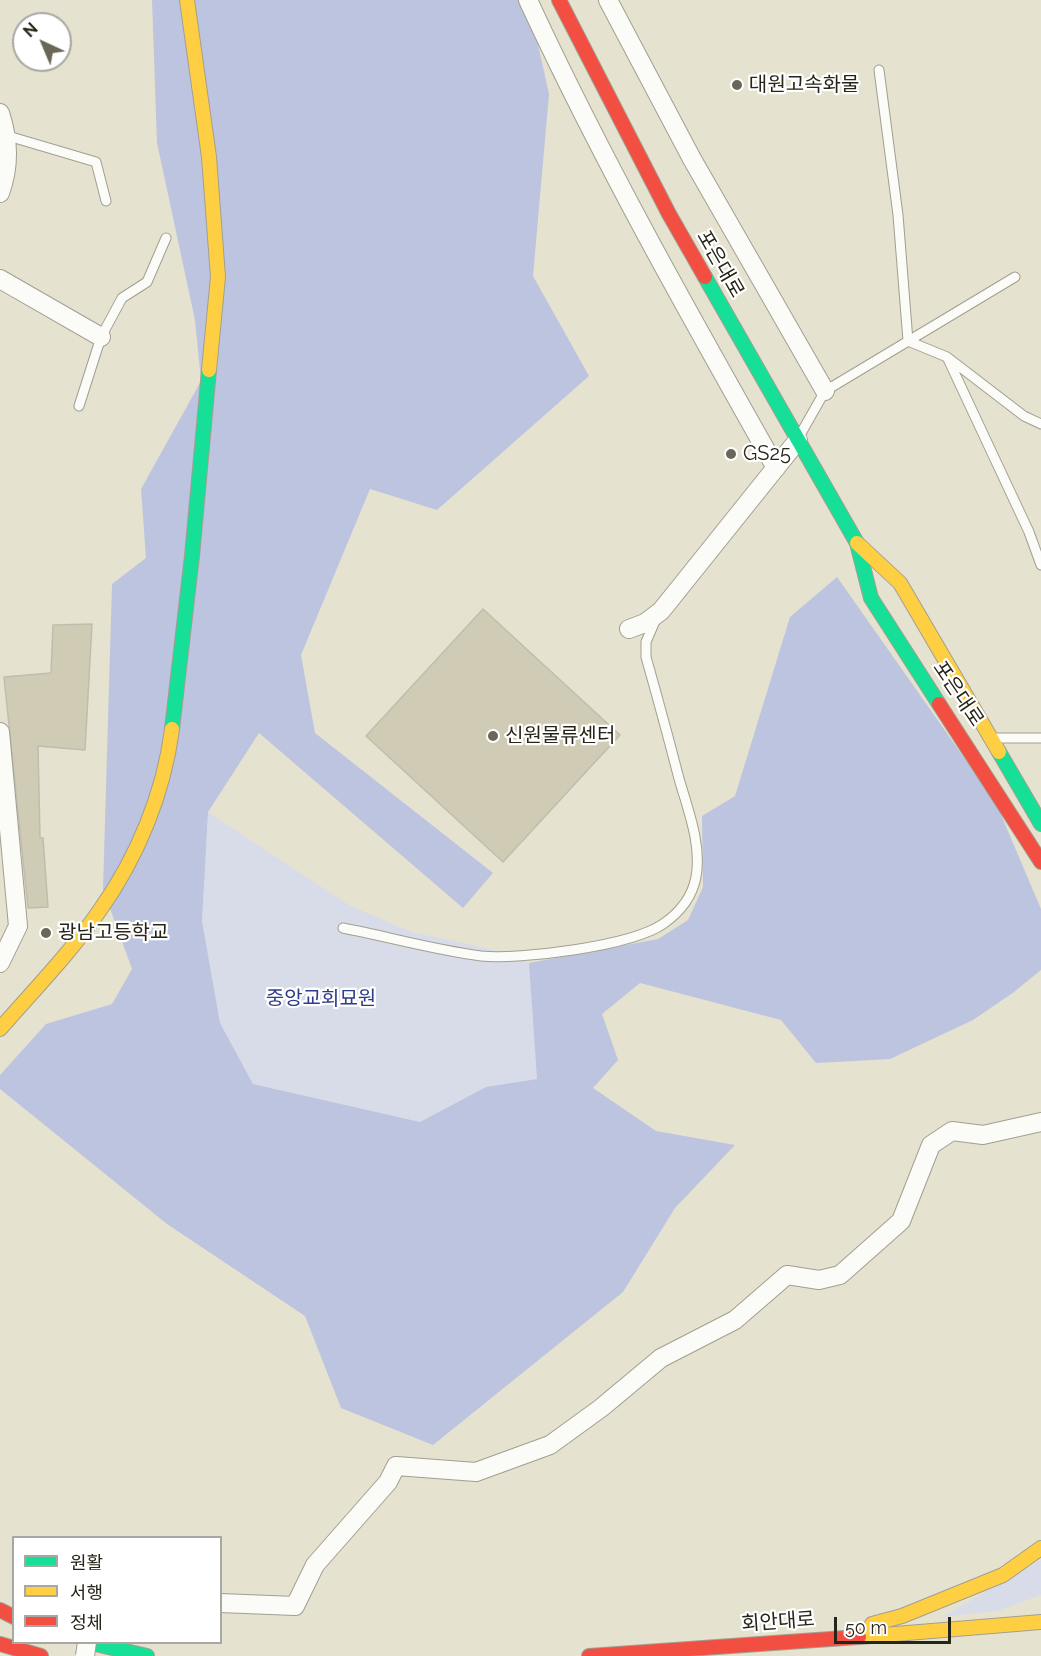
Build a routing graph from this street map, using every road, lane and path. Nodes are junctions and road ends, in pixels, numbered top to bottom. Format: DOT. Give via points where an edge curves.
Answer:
graph roads {
  1 [pos="187,0"];
  2 [pos="528,0"];
  3 [pos="559,0"];
  4 [pos="608,0"];
  5 [pos="879,70"];
  6 [pos="0,113"];
  7 [pos="8,136"];
  8 [pos="0,193"];
  9 [pos="106,201"];
  10 [pos="166,238"];
  11 [pos="1015,277"];
  12 [pos="0,279"];
  13 [pos="101,337"];
  14 [pos="908,341"];
  15 [pos="947,357"];
  16 [pos="825,392"];
  17 [pos="79,406"];
  18 [pos="1041,424"];
  19 [pos="798,440"];
  20 [pos="776,468"];
  21 [pos="856,543"];
  22 [pos="1041,565"];
  23 [pos="661,611"];
  24 [pos="629,629"];
  25 [pos="0,732"];
  26 [pos="989,738"];
  27 [pos="1041,738"];
  28 [pos="1041,824"];
  29 [pos="1041,862"];
  30 [pos="343,928"];
  31 [pos="0,963"];
  32 [pos="0,1029"];
  33 [pos="1041,1122"];
  34 [pos="1041,1548"];
  35 [pos="222,1603"];
  36 [pos="1041,1622"];
  37 [pos="816,1639"];
  38 [pos="0,1644"];
  39 [pos="96,1644"];
  40 [pos="0,1651"];
  41 [pos="18,1651"];
  42 [pos="41,1656"];
  43 [pos="147,1656"];
  44 [pos="589,1656"];
  1 -- 32 [label="main road" via="209,157 218,277 170,744 155,803 126,868 100,911"];
  2 -- 20 [label="street" via="656,255"];
  3 -- 19 [label="main road, 포은대로" via="669,214"];
  4 -- 16 [label="street" via="703,178"];
  5 -- 14 [label="lane" via="898,215"];
  6 -- 7 [label="street"];
  7 -- 8 [label="street" via="6,178"];
  7 -- 9 [label="lane" via="96,162"];
  10 -- 13 [label="lane" via="147,282 122,298"];
  11 -- 14 [label="lane"];
  12 -- 13 [label="street"];
  13 -- 17 [label="lane"];
  14 -- 15 [label="lane"];
  14 -- 16 [label="lane"];
  15 -- 18 [label="lane" via="1024,416"];
  15 -- 22 [label="lane"];
  16 -- 19 [label="lane"];
  19 -- 20 [label="street"];
  19 -- 21 [label="main road, 포은대로"];
  20 -- 23 [label="street"];
  21 -- 26 [label="main road, 포은대로" via="900,583"];
  21 -- 29 [label="main road, 포은대로" via="871,598"];
  23 -- 24 [label="street"];
  23 -- 30 [label="lane" via="646,642 646,657 697,845 696,878 690,897 680,910 644,933 602,944 507,957 480,956"];
  25 -- 31 [label="street" via="18,926"];
  26 -- 27 [label="lane"];
  26 -- 28 [label="main road, 포은대로"];
  33 -- 35 [label="street" via="983,1135 952,1131 931,1145 901,1221 840,1275 819,1280 787,1275 735,1320 661,1358 550,1445 476,1472 396,1466 388,1482 315,1565 295,1606"];
  34 -- 37 [label="main road" via="1003,1575 952,1596 902,1616"];
  36 -- 37 [label="main road, 회안대로"];
  37 -- 44 [label="main road, 회안대로"];
  38 -- 41 [label="main road"];
  39 -- 43 [label="main road"];
  40 -- 41 [label="main road"];
  41 -- 42 [label="main road"];
}
